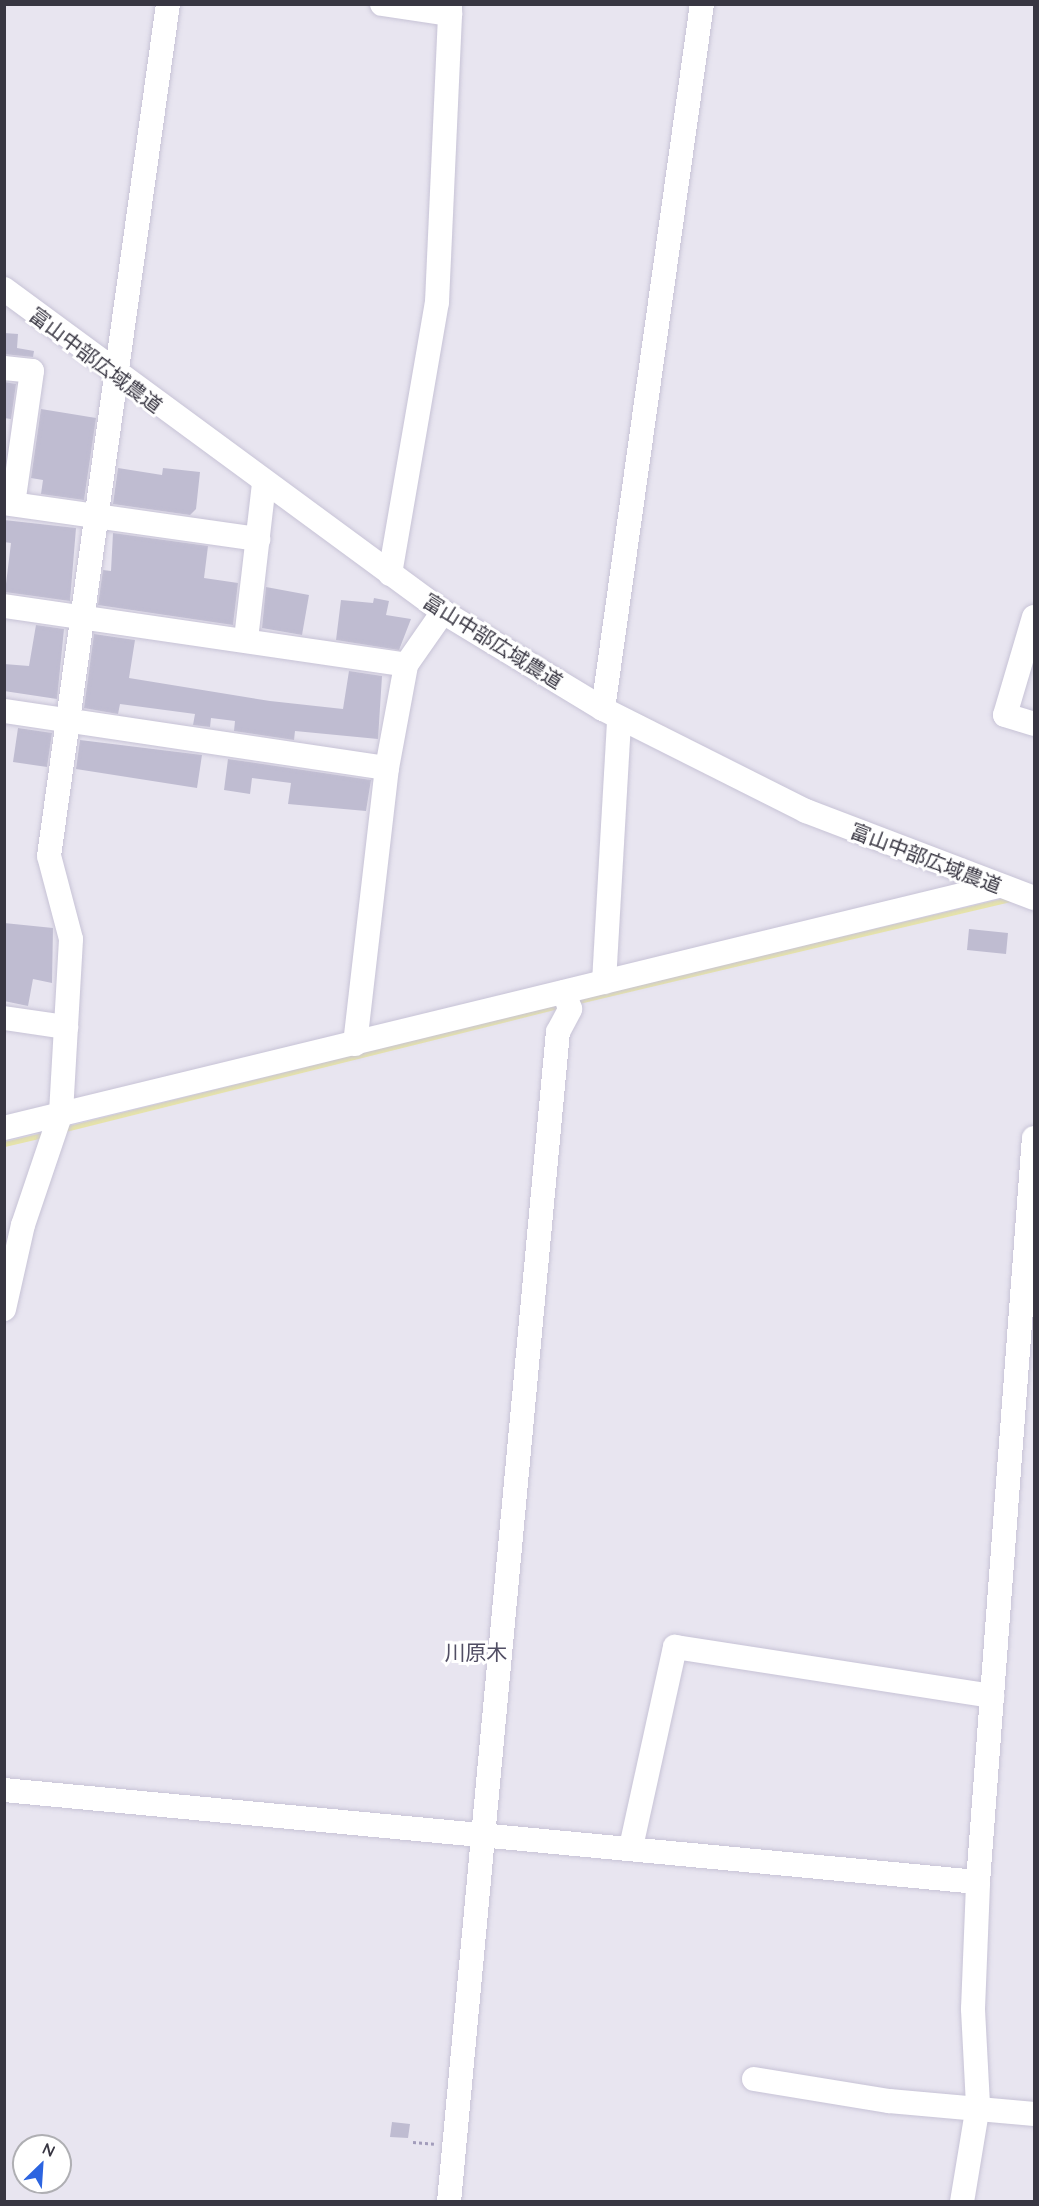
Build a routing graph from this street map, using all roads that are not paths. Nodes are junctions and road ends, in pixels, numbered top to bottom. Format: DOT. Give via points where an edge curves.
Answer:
graph roads {
  1 [pos="168,4"];
  2 [pos="382,4"];
  3 [pos="702,4"];
  4 [pos="450,9"];
  5 [pos="4,289"];
  6 [pos="4,368"];
  7 [pos="112,374"];
  8 [pos="264,483"];
  9 [pos="9,504"];
  10 [pos="98,516"];
  11 [pos="258,539"];
  12 [pos="390,574"];
  13 [pos="4,606"];
  14 [pos="444,612"];
  15 [pos="1035,617"];
  16 [pos="85,618"];
  17 [pos="246,639"];
  18 [pos="406,665"];
  19 [pos="4,711"];
  20 [pos="611,714"];
  21 [pos="67,720"];
  22 [pos="1035,724"];
  23 [pos="387,768"];
  24 [pos="998,886"];
  25 [pos="1035,898"];
  26 [pos="604,982"];
  27 [pos="564,992"];
  28 [pos="4,1018"];
  29 [pos="66,1027"];
  30 [pos="355,1044"];
  31 [pos="61,1113"];
  32 [pos="4,1128"];
  33 [pos="1035,1138"];
  34 [pos="4,1309"];
  35 [pos="1025,1398"];
  36 [pos="992,1696"];
  37 [pos="4,1790"];
  38 [pos="484,1832"];
  39 [pos="631,1847"];
  40 [pos="978,1882"];
  41 [pos="754,2079"];
  42 [pos="978,2105"];
  43 [pos="1035,2114"];
  44 [pos="448,2202"];
  45 [pos="962,2202"];
  1 -- 7 [label="street"];
  2 -- 4 [label="street"];
  3 -- 20 [label="street"];
  4 -- 12 [label="street" via="437,302"];
  5 -- 7 [label="street, 富山中部広域農道"];
  6 -- 9 [label="street" via="32,371"];
  7 -- 8 [label="street, 富山中部広域農道"];
  7 -- 10 [label="street"];
  8 -- 11 [label="street"];
  8 -- 12 [label="street, 富山中部広域農道"];
  9 -- 10 [label="street"];
  10 -- 11 [label="street"];
  10 -- 16 [label="street"];
  11 -- 17 [label="street"];
  12 -- 14 [label="street, 富山中部広域農道"];
  13 -- 16 [label="street"];
  14 -- 18 [label="street"];
  14 -- 20 [label="street, 富山中部広域農道"];
  15 -- 22 [label="street" via="1005,715"];
  16 -- 17 [label="street"];
  16 -- 21 [label="street"];
  17 -- 18 [label="street"];
  18 -- 23 [label="street"];
  19 -- 21 [label="street"];
  20 -- 24 [label="street, 富山中部広域農道" via="806,811"];
  20 -- 26 [label="street"];
  21 -- 23 [label="street"];
  21 -- 29 [label="street" via="49,856 71,939"];
  23 -- 30 [label="street"];
  24 -- 25 [label="street, 富山中部広域農道"];
  24 -- 26 [label="street"];
  26 -- 27 [label="street"];
  27 -- 30 [label="street"];
  27 -- 38 [label="street" via="570,1009 558,1032"];
  28 -- 29 [label="street"];
  29 -- 31 [label="street"];
  30 -- 31 [label="street"];
  31 -- 32 [label="street"];
  31 -- 34 [label="street" via="23,1225"];
  33 -- 35 [label="street"];
  35 -- 36 [label="street"];
  36 -- 39 [label="street" via="675,1647"];
  36 -- 40 [label="street"];
  37 -- 38 [label="street"];
  38 -- 39 [label="street"];
  38 -- 44 [label="street"];
  39 -- 40 [label="street"];
  40 -- 42 [label="street" via="973,2009"];
  41 -- 42 [label="street" via="889,2101"];
  42 -- 43 [label="street"];
  42 -- 45 [label="street"];
}
